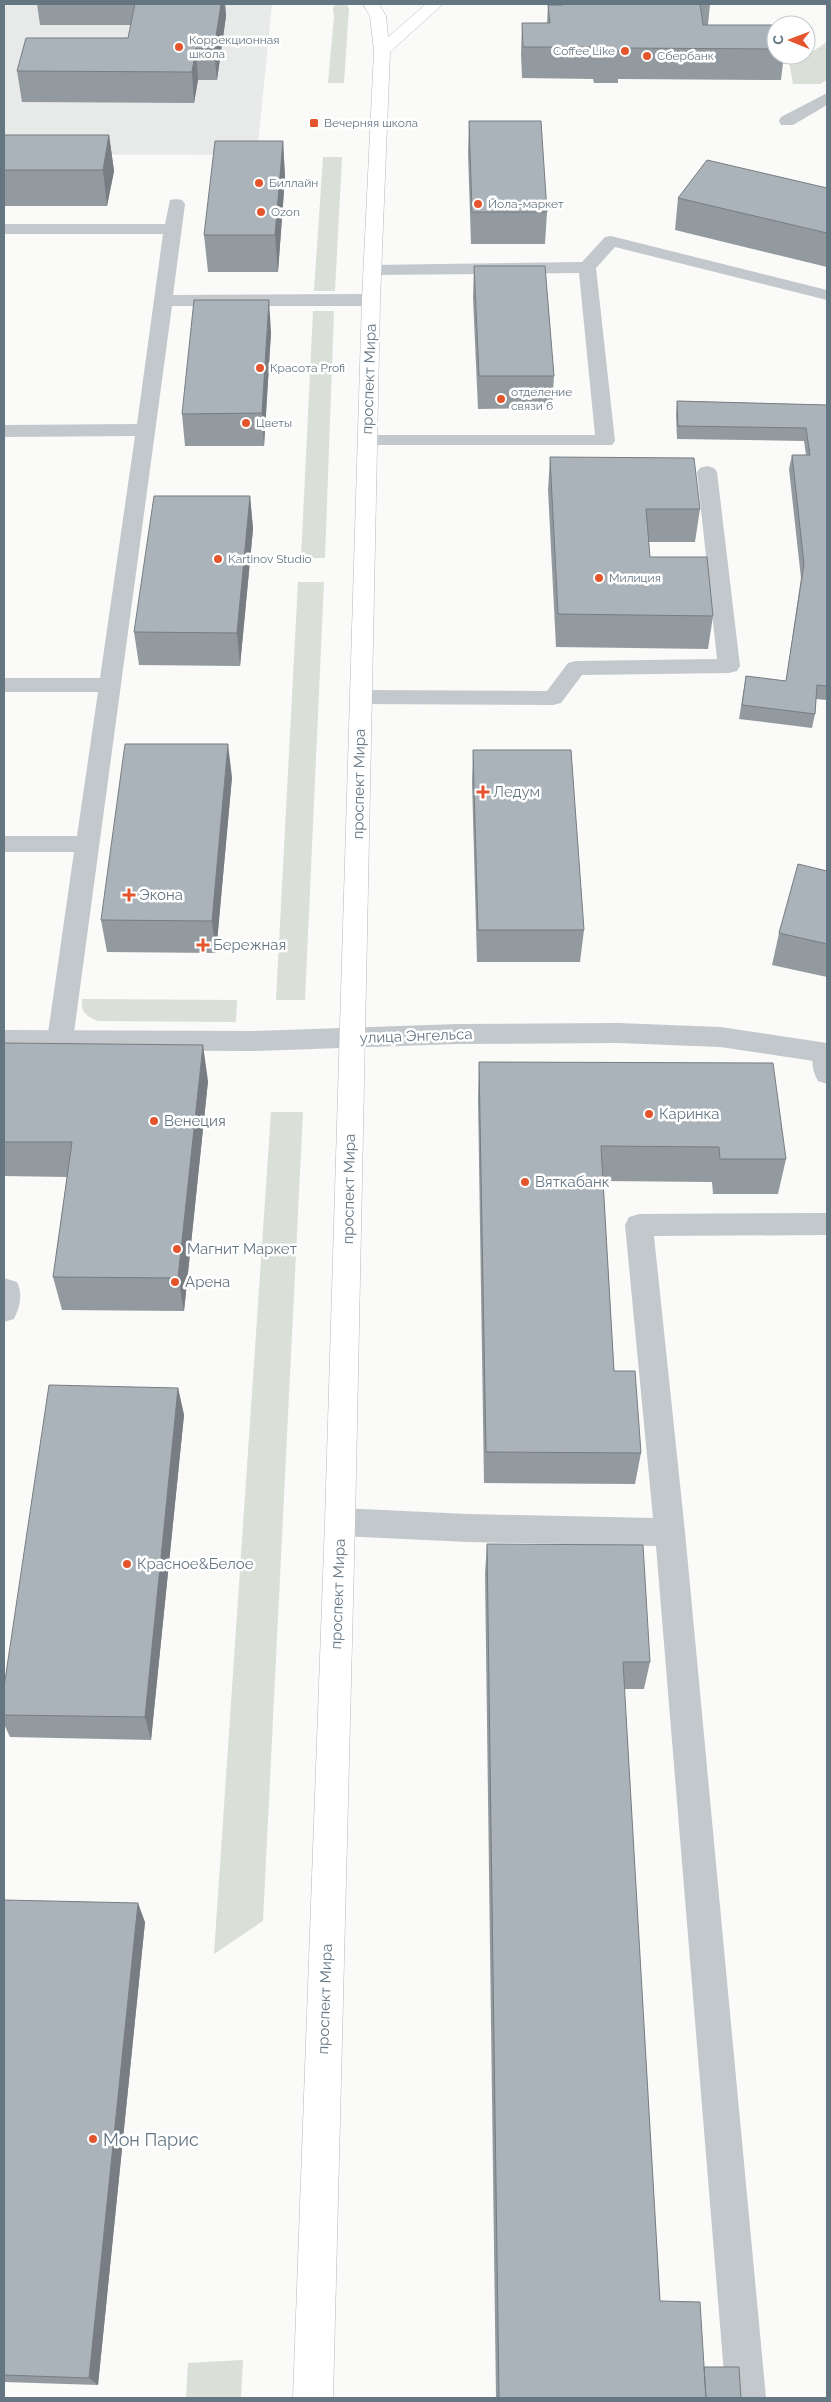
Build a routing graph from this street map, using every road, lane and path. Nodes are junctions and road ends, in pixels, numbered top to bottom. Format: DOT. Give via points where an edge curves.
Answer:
graph roads {
  1 [pos="371,4"];
  2 [pos="435,4"];
  3 [pos="382,51"];
  4 [pos="827,98"];
  5 [pos="787,121"];
  6 [pos="176,204"];
  7 [pos="4,229"];
  8 [pos="173,229"];
  9 [pos="587,267"];
  10 [pos="372,270"];
  11 [pos="827,295"];
  12 [pos="371,300"];
  13 [pos="163,301"];
  14 [pos="146,430"];
  15 [pos="4,431"];
  16 [pos="368,441"];
  17 [pos="707,472"];
  18 [pos="4,685"];
  19 [pos="108,685"];
  20 [pos="360,697"];
  21 [pos="4,844"];
  22 [pos="87,844"];
  23 [pos="353,1037"];
  24 [pos="4,1040"];
  25 [pos="60,1040"];
  26 [pos="826,1060"];
  27 [pos="827,1224"];
  28 [pos="4,1290"];
  29 [pos="4,1310"];
  30 [pos="340,1522"];
  31 [pos="670,1532"];
  32 [pos="313,2398"];
  33 [pos="746,2398"];
  1 -- 3 [label="main road, проспект Мира" via="378,16"];
  2 -- 3 [label="main road"];
  3 -- 10 [label="main road, проспект Мира"];
  4 -- 5 [label="street"];
  6 -- 8 [label="street"];
  7 -- 8 [label="street"];
  8 -- 13 [label="street"];
  9 -- 10 [label="street"];
  9 -- 11 [label="street" via="611,241"];
  9 -- 16 [label="street" via="604,441"];
  10 -- 12 [label="main road, проспект Мира"];
  12 -- 13 [label="street"];
  12 -- 16 [label="main road, проспект Мира"];
  13 -- 14 [label="street"];
  14 -- 15 [label="street"];
  14 -- 19 [label="street"];
  16 -- 20 [label="main road, проспект Мира"];
  17 -- 20 [label="street" via="729,666 576,668 553,698"];
  18 -- 19 [label="street"];
  19 -- 22 [label="street"];
  20 -- 23 [label="main road, проспект Мира"];
  21 -- 22 [label="street"];
  22 -- 25 [label="street"];
  23 -- 25 [label="street, улица Энгельса"];
  23 -- 26 [label="street, улица Энгельса" via="618,1033 720,1037"];
  23 -- 30 [label="main road, проспект Мира"];
  24 -- 25 [label="street, улица Энгельса"];
  27 -- 31 [label="street" via="638,1226"];
  28 -- 29 [label="street" via="7,1290"];
  30 -- 31 [label="street"];
  30 -- 32 [label="main road, проспект Мира"];
  31 -- 33 [label="street"];
}
